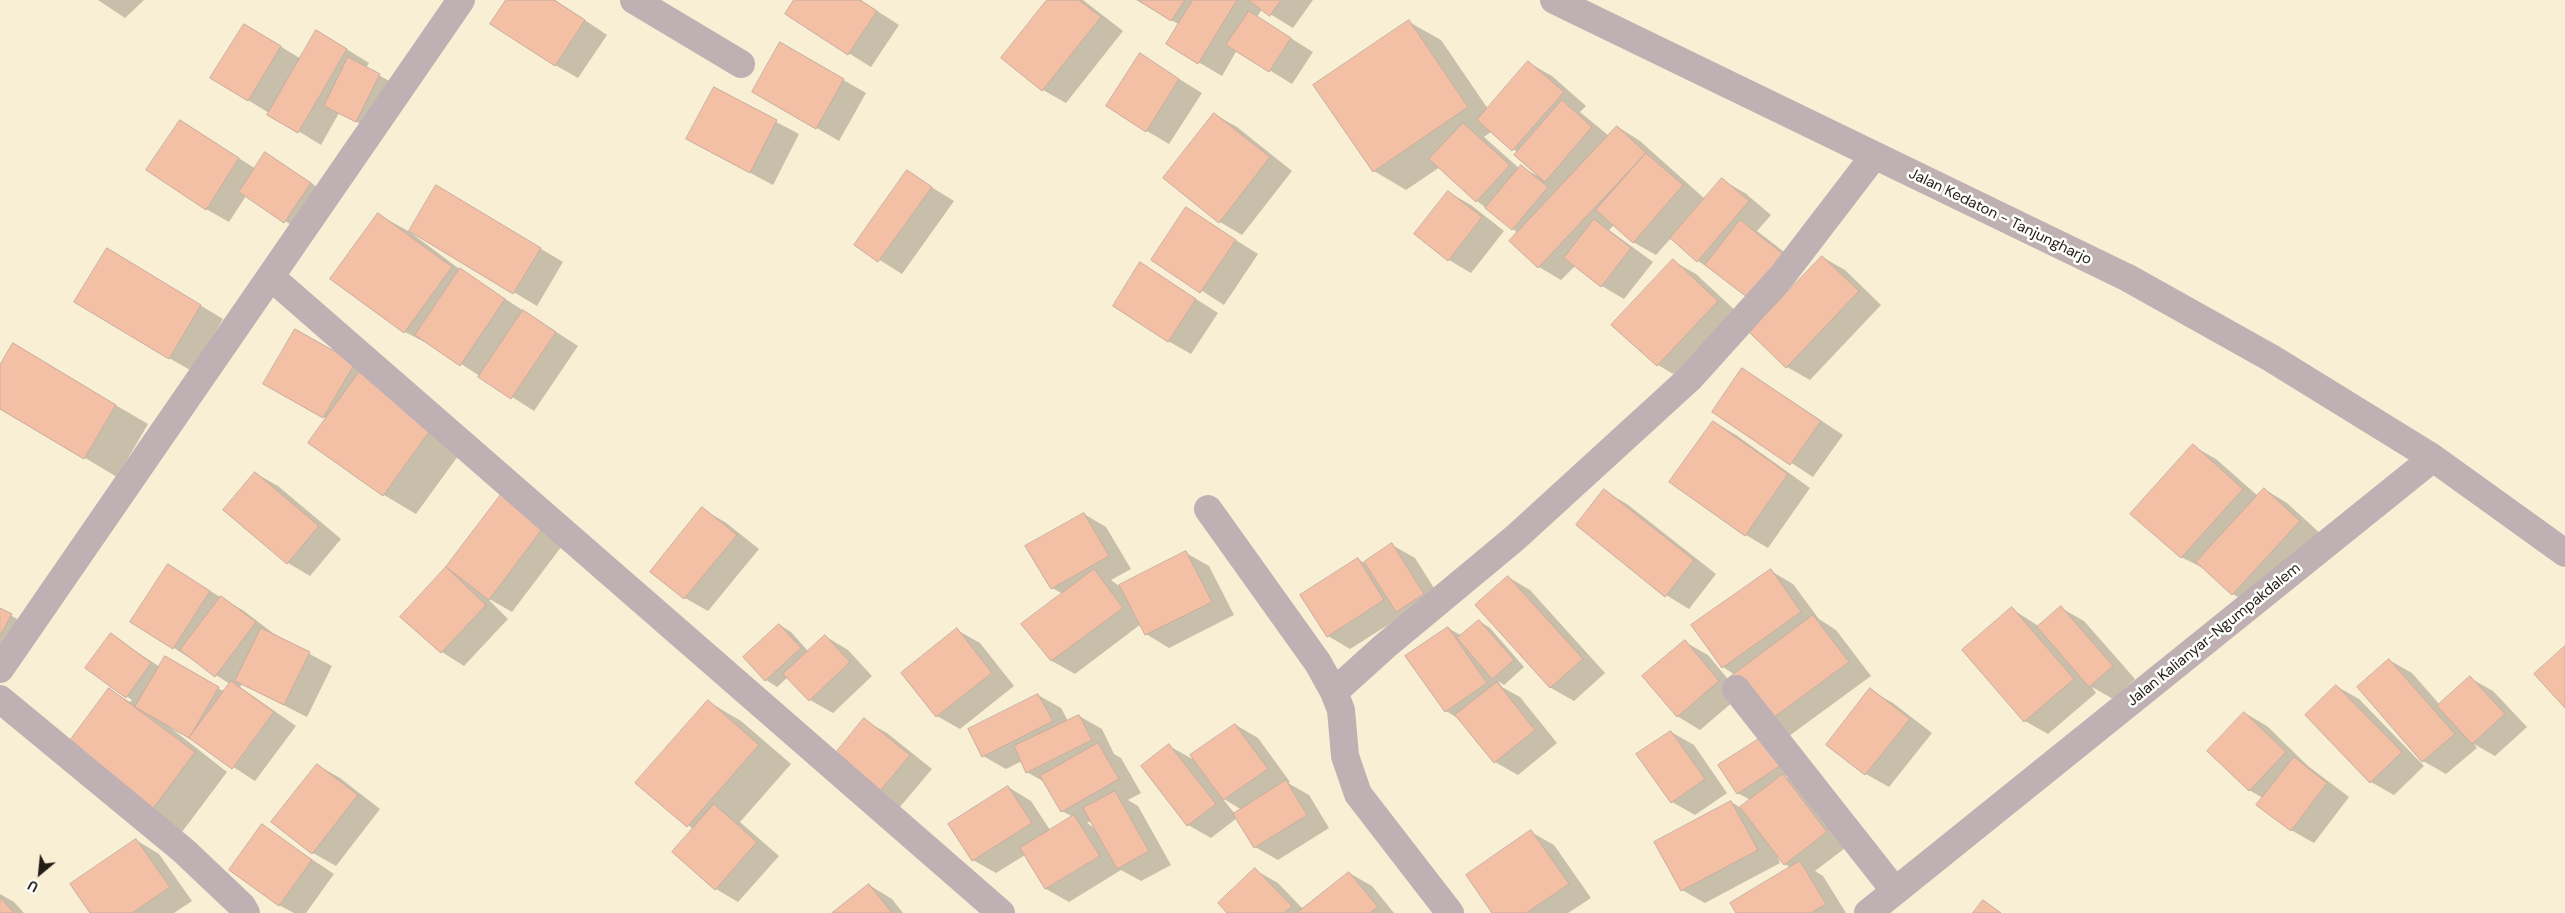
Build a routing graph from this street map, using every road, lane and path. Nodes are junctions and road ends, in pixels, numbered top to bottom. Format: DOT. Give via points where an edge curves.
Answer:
graph roads {
  1 [pos="461,0"];
  2 [pos="634,0"];
  3 [pos="1554,0"];
  4 [pos="741,64"];
  5 [pos="1874,156"];
  6 [pos="272,278"];
  7 [pos="2433,458"];
  8 [pos="1208,509"];
  9 [pos="2565,553"];
  10 [pos="0,669"];
  11 [pos="1736,689"];
  12 [pos="1334,692"];
  13 [pos="0,699"];
  14 [pos="1895,891"];
  15 [pos="246,913"];
  16 [pos="1001,913"];
  17 [pos="1450,913"];
  18 [pos="1868,913"];
  1 -- 6 [label="street"];
  2 -- 4 [label="street"];
  3 -- 5 [label="street, Jalan Kedaton - Tanjungharjo"];
  5 -- 7 [label="street, Jalan Kedaton - Tanjungharjo" via="2128,278 2271,358"];
  5 -- 12 [label="street" via="1782,276 1689,379 1515,538"];
  6 -- 10 [label="street"];
  6 -- 16 [label="street"];
  7 -- 9 [label="street"];
  7 -- 14 [label="street, Jalan Kalianyar-Ngumpakdalem"];
  8 -- 12 [label="street" via="1318,663"];
  11 -- 14 [label="street"];
  12 -- 17 [label="street" via="1341,710 1345,756 1358,794"];
  13 -- 15 [label="street" via="184,851"];
  14 -- 18 [label="street, Jalan Kalianyar-Ngumpakdalem"];
}
